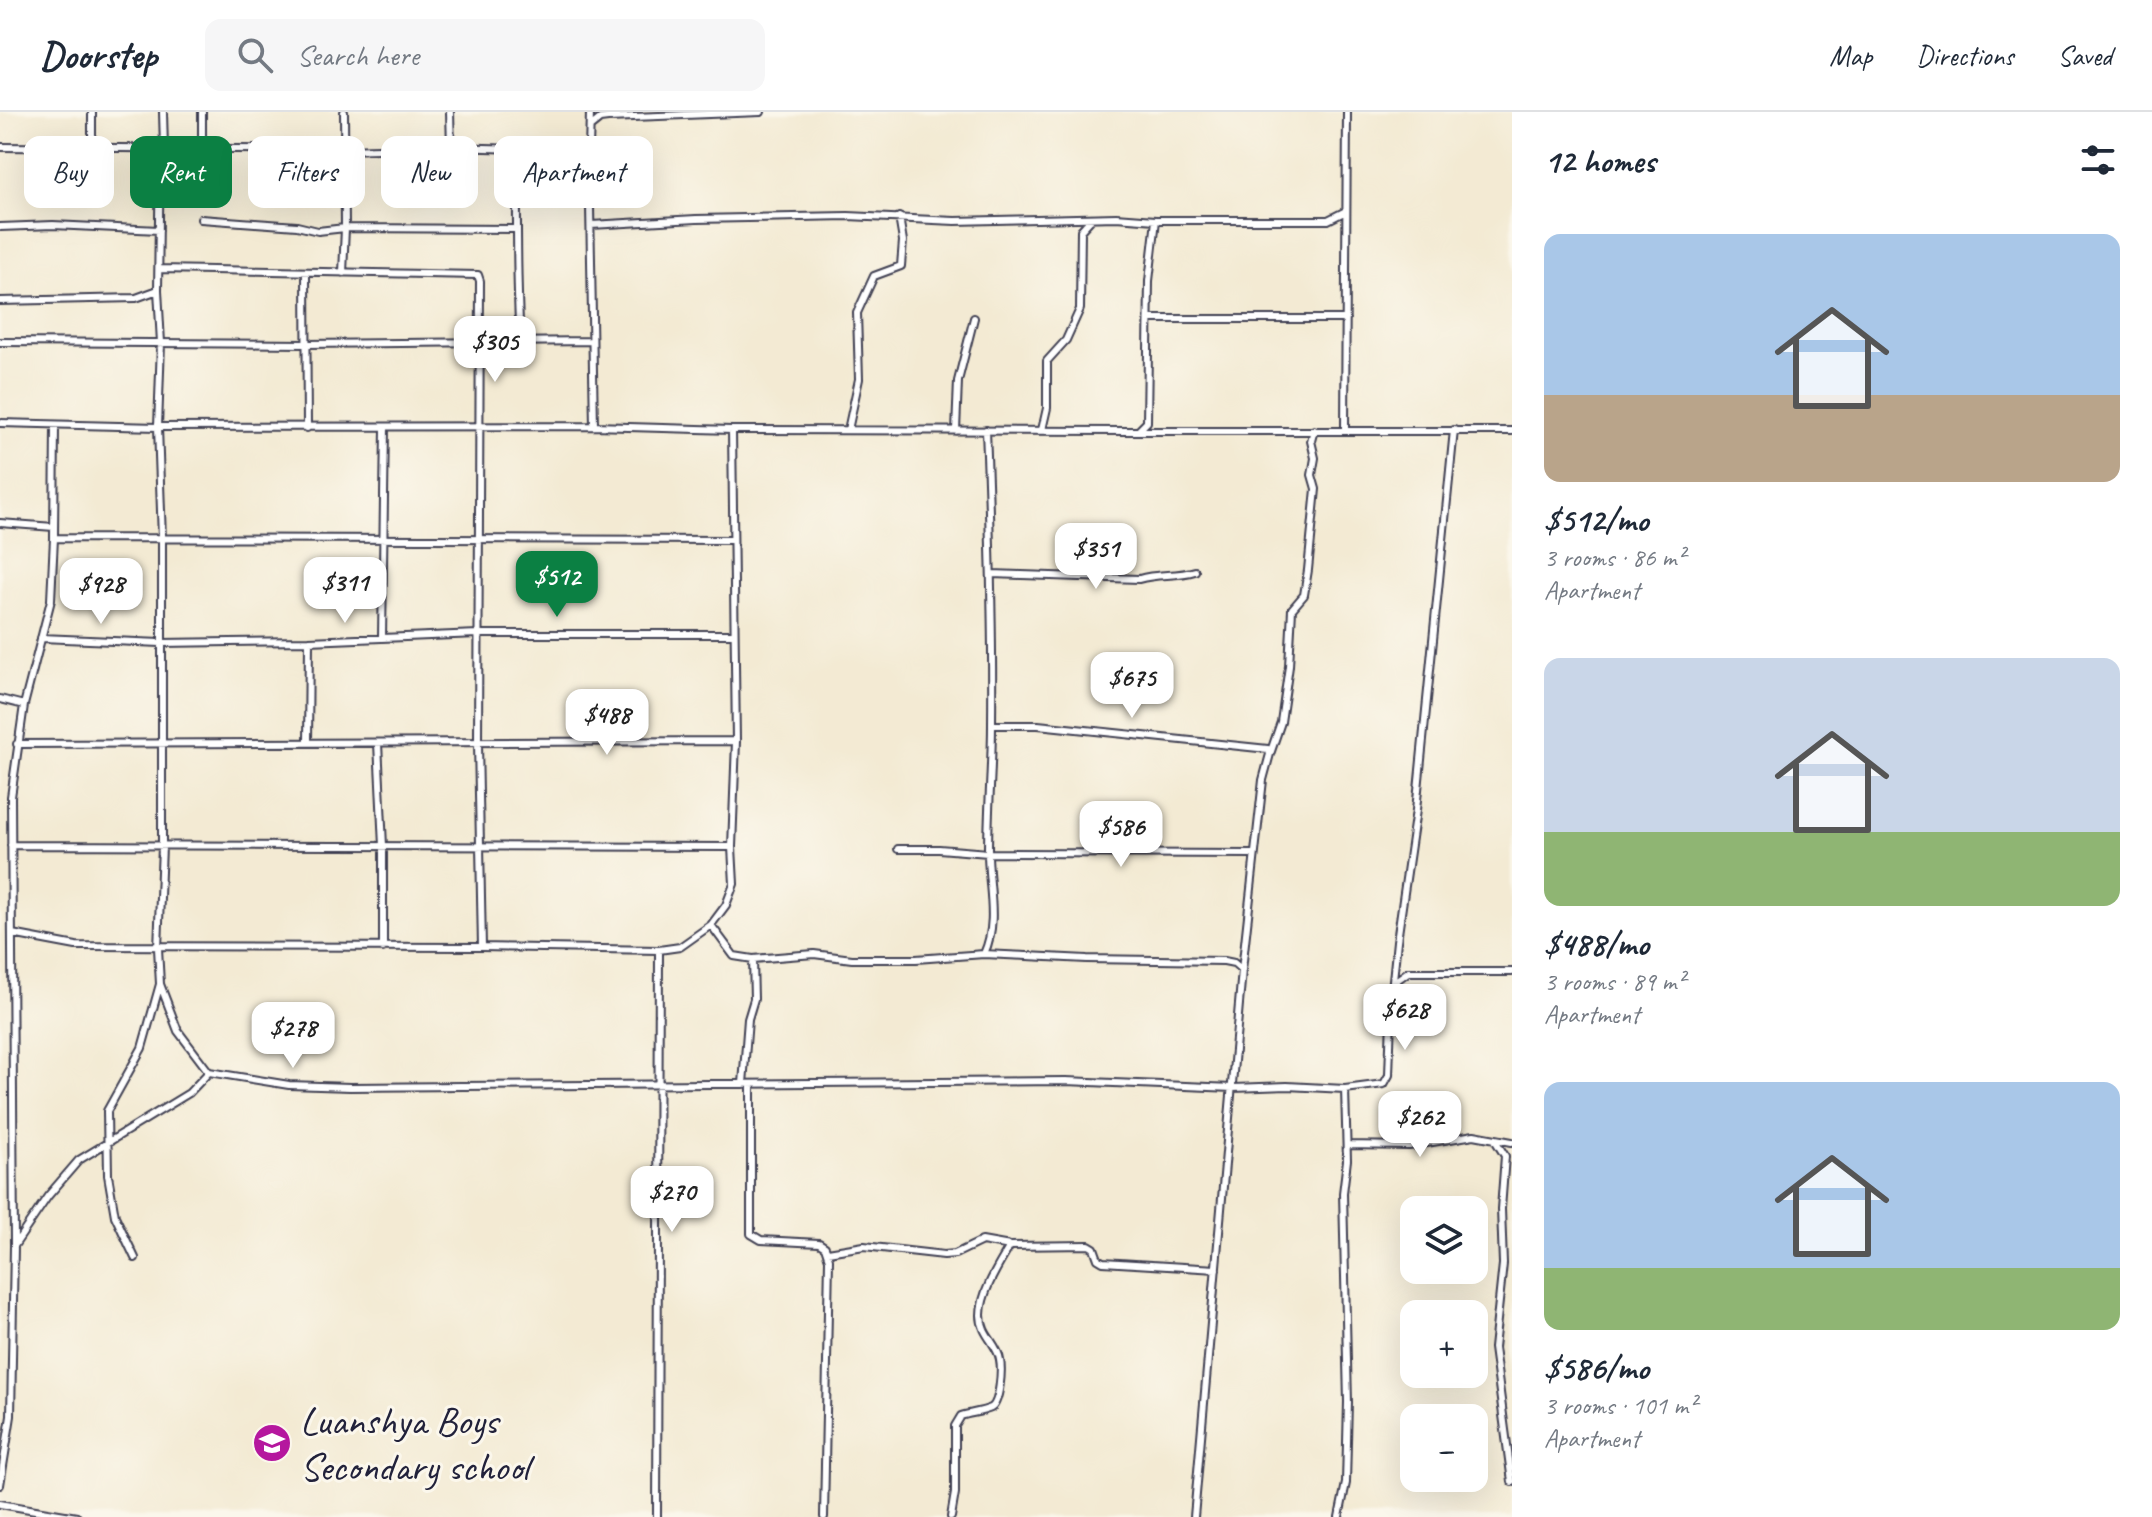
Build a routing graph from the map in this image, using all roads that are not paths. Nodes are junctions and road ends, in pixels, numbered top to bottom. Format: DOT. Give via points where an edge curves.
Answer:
graph roads {
  1 [pos="92,112"];
  2 [pos="163,112"];
  3 [pos="202,112"];
  4 [pos="344,112"];
  5 [pos="450,112"];
  6 [pos="590,112"];
  7 [pos="761,112"];
  8 [pos="1347,112"];
  9 [pos="590,127"];
  10 [pos="92,136"];
  11 [pos="162,136"];
  12 [pos="202,136"];
  13 [pos="344,136"];
  14 [pos="451,136"];
  15 [pos="590,136"];
  16 [pos="0,147"];
  17 [pos="24,147"];
  18 [pos="160,208"];
  19 [pos="345,208"];
  20 [pos="517,208"];
  21 [pos="591,208"];
  22 [pos="1346,211"];
  23 [pos="899,217"];
  24 [pos="1092,218"];
  25 [pos="201,219"];
  26 [pos="1156,220"];
  27 [pos="591,225"];
  28 [pos="0,227"];
  29 [pos="345,228"];
  30 [pos="517,229"];
  31 [pos="159,230"];
  32 [pos="160,269"];
  33 [pos="306,273"];
  34 [pos="343,273"];
  35 [pos="158,290"];
  36 [pos="0,301"];
  37 [pos="974,318"];
  38 [pos="1149,319"];
  39 [pos="1346,319"];
  40 [pos="480,341"];
  41 [pos="520,341"];
  42 [pos="592,341"];
  43 [pos="0,342"];
  44 [pos="161,343"];
  45 [pos="307,344"];
  46 [pos="0,423"];
  47 [pos="55,426"];
  48 [pos="594,426"];
  49 [pos="158,427"];
  50 [pos="385,427"];
  51 [pos="479,427"];
  52 [pos="307,428"];
  53 [pos="732,430"];
  54 [pos="848,430"];
  55 [pos="986,430"];
  56 [pos="1042,430"];
  57 [pos="1314,430"];
  58 [pos="1345,430"];
  59 [pos="1454,430"];
  60 [pos="956,431"];
  61 [pos="1138,431"];
  62 [pos="1512,431"];
  63 [pos="0,523"];
  64 [pos="54,527"];
  65 [pos="54,538"];
  66 [pos="162,539"];
  67 [pos="383,539"];
  68 [pos="732,540"];
  69 [pos="478,541"];
  70 [pos="1195,571"];
  71 [pos="992,574"];
  72 [pos="478,634"];
  73 [pos="733,634"];
  74 [pos="41,638"];
  75 [pos="382,638"];
  76 [pos="309,641"];
  77 [pos="161,643"];
  78 [pos="0,699"];
  79 [pos="24,705"];
  80 [pos="992,725"];
  81 [pos="736,741"];
  82 [pos="308,743"];
  83 [pos="378,743"];
  84 [pos="478,743"];
  85 [pos="17,744"];
  86 [pos="162,744"];
  87 [pos="1270,754"];
  88 [pos="11,845"];
  89 [pos="162,846"];
  90 [pos="383,846"];
  91 [pos="732,847"];
  92 [pos="479,848"];
  93 [pos="898,849"];
  94 [pos="988,853"];
  95 [pos="1254,854"];
  96 [pos="711,925"];
  97 [pos="12,934"];
  98 [pos="482,947"];
  99 [pos="158,948"];
  100 [pos="383,948"];
  101 [pos="659,950"];
  102 [pos="984,954"];
  103 [pos="753,959"];
  104 [pos="1242,970"];
  105 [pos="1512,972"];
  106 [pos="160,984"];
  107 [pos="1392,990"];
  108 [pos="209,1072"];
  109 [pos="747,1084"];
  110 [pos="657,1086"];
  111 [pos="1233,1088"];
  112 [pos="1345,1089"];
  113 [pos="1495,1140"];
  114 [pos="1512,1142"];
  115 [pos="106,1145"];
  116 [pos="1347,1145"];
  117 [pos="14,1246"];
  118 [pos="1010,1246"];
  119 [pos="828,1252"];
  120 [pos="135,1258"];
  121 [pos="1216,1269"];
  122 [pos="1512,1482"];
  123 [pos="0,1485"];
  124 [pos="0,1504"];
  125 [pos="77,1517"];
  126 [pos="657,1517"];
  127 [pos="824,1517"];
  128 [pos="951,1517"];
  129 [pos="1194,1517"];
  130 [pos="1339,1517"];
  1 -- 10 [label="street"];
  2 -- 11 [label="street"];
  3 -- 12 [label="street"];
  4 -- 13 [label="street"];
  5 -- 14 [label="street"];
  6 -- 9 [label="street"];
  7 -- 9 [label="street" via="608,118"];
  8 -- 22 [label="street"];
  9 -- 15 [label="street"];
  16 -- 17 [label="street"];
  18 -- 31 [label="street"];
  19 -- 29 [label="street"];
  20 -- 30 [label="street"];
  21 -- 27 [label="street"];
  22 -- 26 [label="street" via="1328,220"];
  22 -- 39 [label="street"];
  23 -- 24 [label="street"];
  23 -- 27 [label="street"];
  23 -- 54 [label="street" via="901,266 874,276 857,313 859,379"];
  24 -- 26 [label="street"];
  24 -- 56 [label="street" via="1081,230 1080,309 1066,340 1047,361"];
  25 -- 29 [label="street" via="318,231"];
  26 -- 38 [label="street"];
  27 -- 42 [label="street"];
  28 -- 31 [label="street"];
  29 -- 30 [label="street"];
  29 -- 34 [label="street"];
  30 -- 41 [label="street"];
  31 -- 32 [label="street"];
  32 -- 33 [label="street"];
  32 -- 35 [label="street"];
  33 -- 34 [label="street"];
  33 -- 45 [label="street"];
  34 -- 40 [label="street" via="478,275"];
  35 -- 36 [label="street" via="136,298"];
  35 -- 44 [label="street"];
  37 -- 60 [label="street" via="958,381"];
  38 -- 39 [label="street"];
  38 -- 61 [label="street" via="1147,422"];
  39 -- 58 [label="street"];
  40 -- 41 [label="street"];
  40 -- 45 [label="street"];
  40 -- 51 [label="street"];
  41 -- 42 [label="street"];
  42 -- 48 [label="street"];
  43 -- 44 [label="street"];
  44 -- 45 [label="street"];
  44 -- 49 [label="street"];
  45 -- 52 [label="street"];
  46 -- 47 [label="street"];
  47 -- 49 [label="street"];
  47 -- 64 [label="street"];
  48 -- 51 [label="street"];
  48 -- 53 [label="street"];
  49 -- 52 [label="street"];
  49 -- 66 [label="street"];
  50 -- 51 [label="street"];
  50 -- 52 [label="street"];
  50 -- 67 [label="street"];
  51 -- 69 [label="street"];
  53 -- 54 [label="street"];
  53 -- 68 [label="street"];
  54 -- 60 [label="street"];
  55 -- 56 [label="street"];
  55 -- 60 [label="street"];
  55 -- 71 [label="street"];
  56 -- 61 [label="street"];
  57 -- 58 [label="street"];
  57 -- 61 [label="street"];
  57 -- 87 [label="street" via="1316,489 1308,570 1304,595 1292,609 1281,722"];
  58 -- 59 [label="street"];
  59 -- 62 [label="street"];
  59 -- 107 [label="street" via="1416,810"];
  63 -- 64 [label="street"];
  64 -- 65 [label="street"];
  65 -- 66 [label="street"];
  65 -- 74 [label="street" via="51,600"];
  66 -- 67 [label="street"];
  66 -- 77 [label="street"];
  67 -- 69 [label="street"];
  67 -- 75 [label="street"];
  68 -- 69 [label="street"];
  68 -- 73 [label="street"];
  69 -- 72 [label="street"];
  70 -- 71 [label="street" via="1139,579"];
  71 -- 80 [label="street"];
  72 -- 73 [label="street"];
  72 -- 75 [label="street"];
  72 -- 84 [label="street"];
  73 -- 81 [label="street"];
  74 -- 77 [label="street"];
  74 -- 79 [label="street"];
  75 -- 76 [label="street"];
  76 -- 77 [label="street"];
  76 -- 82 [label="street"];
  77 -- 86 [label="street"];
  78 -- 79 [label="street"];
  79 -- 85 [label="street"];
  80 -- 87 [label="street" via="1229,743 1268,749"];
  80 -- 94 [label="street"];
  81 -- 84 [label="street"];
  81 -- 91 [label="street"];
  82 -- 83 [label="street"];
  82 -- 86 [label="street"];
  83 -- 84 [label="street"];
  83 -- 90 [label="street"];
  84 -- 92 [label="street"];
  85 -- 86 [label="street"];
  85 -- 88 [label="street"];
  86 -- 89 [label="street"];
  87 -- 95 [label="street"];
  88 -- 89 [label="street"];
  88 -- 97 [label="street"];
  89 -- 90 [label="street"];
  89 -- 99 [label="street"];
  90 -- 92 [label="street"];
  90 -- 100 [label="street"];
  91 -- 92 [label="street"];
  91 -- 96 [label="street" via="734,884"];
  92 -- 98 [label="street"];
  93 -- 94 [label="street"];
  94 -- 95 [label="street"];
  94 -- 102 [label="street" via="993,915"];
  95 -- 104 [label="street"];
  96 -- 101 [label="street" via="680,947"];
  96 -- 103 [label="street" via="734,956"];
  97 -- 99 [label="street" via="76,946"];
  97 -- 117 [label="street"];
  98 -- 100 [label="street"];
  98 -- 101 [label="street"];
  99 -- 100 [label="street"];
  99 -- 106 [label="street"];
  101 -- 110 [label="street"];
  102 -- 103 [label="street"];
  102 -- 104 [label="street" via="1224,961"];
  103 -- 109 [label="street"];
  104 -- 111 [label="street"];
  105 -- 107 [label="street" via="1408,972"];
  106 -- 108 [label="street" via="178,1031"];
  106 -- 115 [label="street" via="142,1048 107,1111"];
  107 -- 112 [label="street" via="1388,1080 1378,1087"];
  108 -- 110 [label="street" via="301,1086"];
  108 -- 115 [label="street" via="189,1093"];
  109 -- 110 [label="street"];
  109 -- 111 [label="street" via="1066,1081"];
  109 -- 119 [label="street" via="749,1231 761,1240 819,1243"];
  110 -- 126 [label="street"];
  111 -- 112 [label="street"];
  111 -- 121 [label="street"];
  112 -- 116 [label="street"];
  113 -- 114 [label="street"];
  113 -- 116 [label="street" via="1474,1135 1409,1146"];
  113 -- 122 [label="street" via="1505,1156 1503,1264 1494,1348"];
  115 -- 117 [label="street" via="79,1160"];
  115 -- 120 [label="street" via="115,1216"];
  116 -- 130 [label="street" via="1347,1470"];
  117 -- 123 [label="street" via="11,1416"];
  118 -- 119 [label="street" via="982,1241 944,1255 864,1246"];
  118 -- 121 [label="street" via="1089,1245 1103,1262"];
  118 -- 128 [label="street" via="981,1312 985,1334 1000,1359 999,1395 991,1408 961,1416 955,1426"];
  119 -- 127 [label="street"];
  121 -- 129 [label="street"];
  124 -- 125 [label="street"];
}
